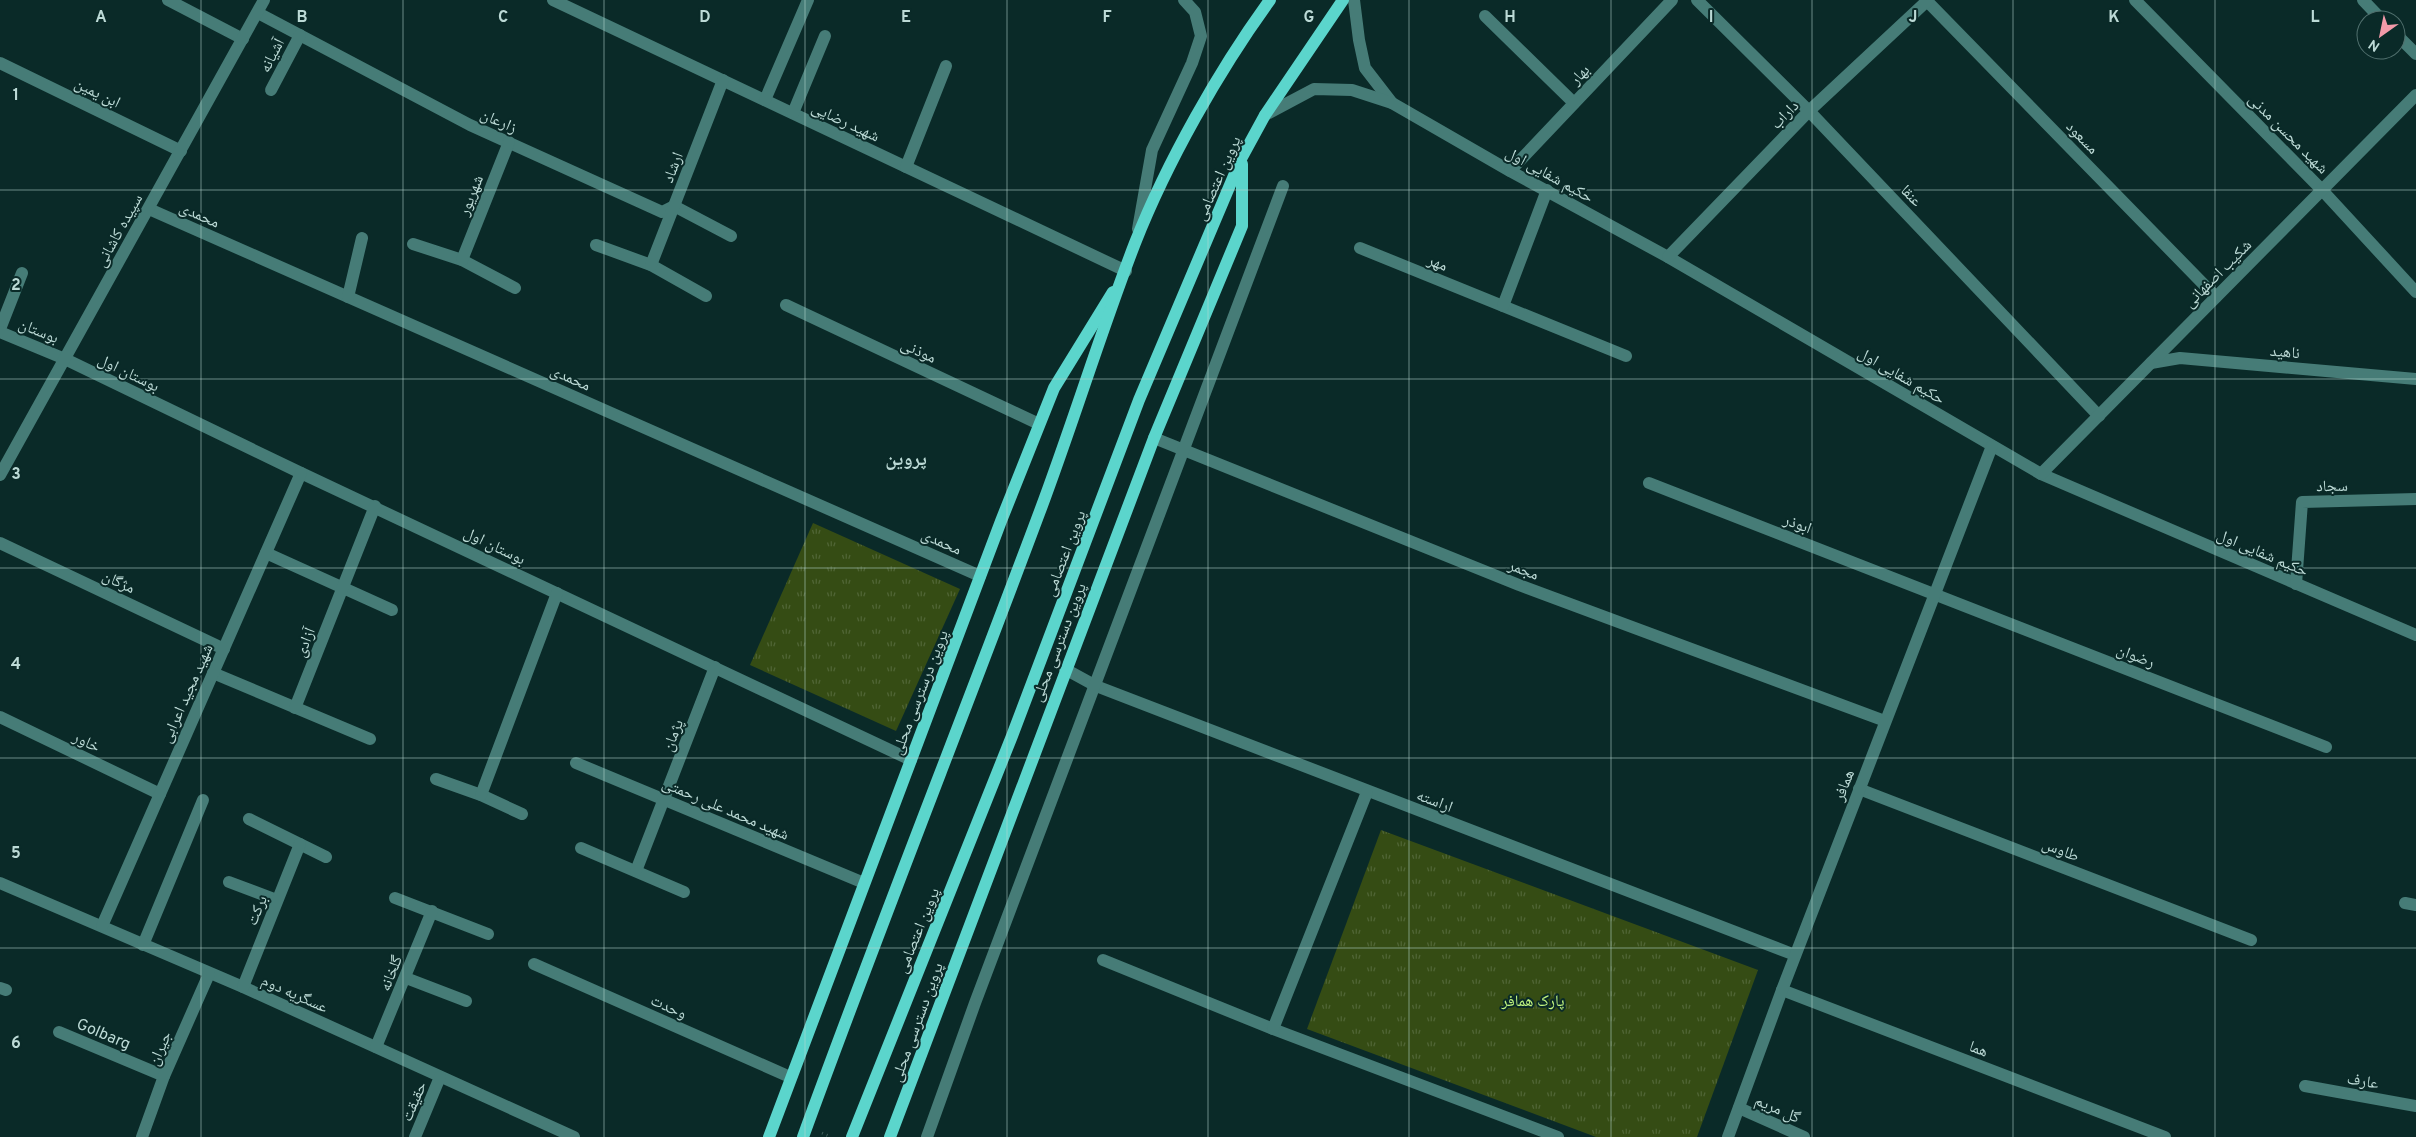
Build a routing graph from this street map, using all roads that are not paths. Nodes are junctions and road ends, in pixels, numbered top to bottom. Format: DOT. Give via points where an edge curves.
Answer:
graph roads {
  1 [pos="168,0"];
  2 [pos="264,0"];
  3 [pos="553,0"];
  4 [pos="808,0"];
  5 [pos="1184,0"];
  6 [pos="1270,0"];
  7 [pos="1343,0"];
  8 [pos="1354,0"];
  9 [pos="1672,0"];
  10 [pos="1697,0"];
  11 [pos="1927,0"];
  12 [pos="2135,0"];
  13 [pos="2363,0"];
  14 [pos="2372,10"];
  15 [pos="258,13"];
  16 [pos="1485,16"];
  17 [pos="300,34"];
  18 [pos="825,36"];
  19 [pos="243,39"];
  20 [pos="2406,44"];
  21 [pos="2416,54"];
  22 [pos="0,63"];
  23 [pos="946,66"];
  24 [pos="722,80"];
  25 [pos="271,90"];
  26 [pos="2416,95"];
  27 [pos="765,100"];
  28 [pos="1392,103"];
  29 [pos="1574,103"];
  30 [pos="1809,111"];
  31 [pos="792,114"];
  32 [pos="1265,115"];
  33 [pos="509,142"];
  34 [pos="181,150"];
  35 [pos="1242,158"];
  36 [pos="906,167"];
  37 [pos="1510,171"];
  38 [pos="1283,186"];
  39 [pos="1547,190"];
  40 [pos="2322,190"];
  41 [pos="674,206"];
  42 [pos="148,209"];
  43 [pos="731,236"];
  44 [pos="362,238"];
  45 [pos="1136,243"];
  46 [pos="413,244"];
  47 [pos="596,244"];
  48 [pos="1360,248"];
  49 [pos="1668,257"];
  50 [pos="462,260"];
  51 [pos="651,265"];
  52 [pos="1126,271"];
  53 [pos="22,273"];
  54 [pos="515,288"];
  55 [pos="2416,292"];
  56 [pos="706,296"];
  57 [pos="348,297"];
  58 [pos="2216,297"];
  59 [pos="786,305"];
  60 [pos="1504,306"];
  61 [pos="0,330"];
  62 [pos="1626,356"];
  63 [pos="65,359"];
  64 [pos="2151,363"];
  65 [pos="2416,379"];
  66 [pos="2099,416"];
  67 [pos="1039,424"];
  68 [pos="1154,438"];
  69 [pos="1992,446"];
  70 [pos="1185,449"];
  71 [pos="301,473"];
  72 [pos="2041,474"];
  73 [pos="0,475"];
  74 [pos="1649,483"];
  75 [pos="2416,499"];
  76 [pos="375,506"];
  77 [pos="0,543"];
  78 [pos="266,553"];
  79 [pos="980,576"];
  80 [pos="2296,584"];
  81 [pos="343,589"];
  82 [pos="557,593"];
  83 [pos="1934,594"];
  84 [pos="392,610"];
  85 [pos="2416,634"];
  86 [pos="224,649"];
  87 [pos="715,667"];
  88 [pos="1065,669"];
  89 [pos="213,673"];
  90 [pos="1096,686"];
  91 [pos="295,708"];
  92 [pos="0,717"];
  93 [pos="1885,721"];
  94 [pos="370,739"];
  95 [pos="2326,747"];
  96 [pos="911,760"];
  97 [pos="576,763"];
  98 [pos="436,779"];
  99 [pos="1859,789"];
  100 [pos="1367,792"];
  101 [pos="160,794"];
  102 [pos="482,795"];
  103 [pos="203,800"];
  104 [pos="664,800"];
  105 [pos="522,814"];
  106 [pos="249,819"];
  107 [pos="300,844"];
  108 [pos="581,848"];
  109 [pos="326,857"];
  110 [pos="636,871"];
  111 [pos="229,882"];
  112 [pos="0,883"];
  113 [pos="864,883"];
  114 [pos="684,892"];
  115 [pos="396,898"];
  116 [pos="277,900"];
  117 [pos="432,911"];
  118 [pos="102,926"];
  119 [pos="488,934"];
  120 [pos="2251,940"];
  121 [pos="143,945"];
  122 [pos="1795,955"];
  123 [pos="1103,960"];
  124 [pos="534,964"];
  125 [pos="209,974"];
  126 [pos="406,978"];
  127 [pos="243,988"];
  128 [pos="1782,990"];
  129 [pos="466,1001"];
  130 [pos="1273,1029"];
  131 [pos="59,1032"];
  132 [pos="376,1047"];
  133 [pos="164,1076"];
  134 [pos="440,1077"];
  135 [pos="790,1077"];
  136 [pos="2305,1086"];
  137 [pos="2416,1106"];
  138 [pos="1739,1108"];
  139 [pos="142,1137"];
  140 [pos="415,1137"];
  141 [pos="574,1137"];
  142 [pos="769,1137"];
  143 [pos="803,1137"];
  144 [pos="852,1137"];
  145 [pos="890,1137"];
  146 [pos="929,1137"];
  147 [pos="1558,1137"];
  148 [pos="1728,1137"];
  149 [pos="1804,1137"];
  150 [pos="2165,1137"];
  1 -- 19 [label="street"];
  2 -- 15 [label="street, سپیده کاشانی"];
  3 -- 24 [label="street, شهید رضایی"];
  4 -- 27 [label="street"];
  5 -- 45 [label="street" via="1195,12 1201,36 1152,150"];
  6 -- 45 [label="main road, پروین اعتصامی" via="1245,34 1212,90 1171,166"];
  7 -- 32 [label="main road, پروین اعتصامی"];
  8 -- 28 [label="street" via="1366,68"];
  9 -- 29 [label="street, بهار"];
  10 -- 30 [label="street, عنقا"];
  11 -- 30 [label="street, داراب"];
  11 -- 58 [label="street, مسعود"];
  12 -- 40 [label="street, شهید محسن مدنی"];
  13 -- 14 [label="street"];
  15 -- 17 [label="street, زارعان"];
  15 -- 19 [label="street, سپیده کاشانی"];
  16 -- 29 [label="street"];
  17 -- 25 [label="street, آشیانه"];
  17 -- 33 [label="street, زارعان" via="470,125"];
  18 -- 31 [label="street"];
  19 -- 34 [label="street, سپیده کاشانی"];
  20 -- 21 [label="street"];
  22 -- 34 [label="street, ابن یمین"];
  23 -- 36 [label="street"];
  24 -- 27 [label="street, شهید رضایی"];
  24 -- 41 [label="street, ارشاد"];
  26 -- 40 [label="street, شکیب اصفهانی"];
  27 -- 31 [label="street, شهید رضایی"];
  28 -- 32 [label="street" via="1352,90 1314,90"];
  28 -- 37 [label="street, حکیم شفایی اول"];
  29 -- 37 [label="street, بهار"];
  30 -- 49 [label="street, داراب"];
  30 -- 66 [label="street, عنقا"];
  31 -- 36 [label="street, شهید رضایی"];
  32 -- 35 [label="main road, پروین اعتصامی"];
  33 -- 41 [label="street, زارعان" via="662,212"];
  33 -- 50 [label="street, شهریور"];
  34 -- 42 [label="street, سپیده کاشانی"];
  35 -- 68 [label="main road, پروین دسترسی محلی" via="1242,226"];
  35 -- 144 [label="main road, پروین اعتصامی" via="1139,400 1012,736"];
  36 -- 52 [label="street, شهید رضایی"];
  37 -- 39 [label="street, حکیم شفایی اول"];
  38 -- 70 [label="street"];
  39 -- 49 [label="street, حکیم شفایی اول"];
  39 -- 60 [label="street"];
  40 -- 55 [label="street, شهید محسن مدنی"];
  40 -- 58 [label="street, شکیب اصفهانی"];
  41 -- 43 [label="street"];
  41 -- 51 [label="street, ارشاد"];
  42 -- 57 [label="street, محمدی"];
  42 -- 63 [label="street, سپیده کاشانی"];
  44 -- 57 [label="street"];
  45 -- 52 [label="main road, پروین اعتصامی"];
  46 -- 50 [label="street"];
  47 -- 51 [label="street"];
  48 -- 60 [label="street, مهر"];
  49 -- 69 [label="street, حکیم شفایی اول"];
  50 -- 54 [label="street"];
  51 -- 56 [label="street"];
  52 -- 67 [label="main road, پروین درسترسی محلی" via="1054,388"];
  52 -- 143 [label="main road, پروین اعتصامی" via="1040,510"];
  53 -- 61 [label="street"];
  57 -- 79 [label="street, محمدی"];
  58 -- 64 [label="street, شکیب اصفهانی"];
  59 -- 67 [label="street, موذنی"];
  60 -- 62 [label="street, مهر"];
  61 -- 63 [label="street, بوستان"];
  63 -- 71 [label="street, بوستان اول"];
  63 -- 73 [label="street, سپیده کاشانی"];
  64 -- 65 [label="street, ناهید" via="2180,358"];
  64 -- 66 [label="street, شکیب اصفهانی"];
  66 -- 72 [label="street, شکیب اصفهانی"];
  67 -- 79 [label="main road, پروین درسترسی محلی"];
  68 -- 70 [label="street, مجمر"];
  68 -- 88 [label="main road, پروین دسترسی محلی"];
  69 -- 72 [label="street, حکیم شفایی اول"];
  69 -- 83 [label="street, همافر"];
  70 -- 90 [label="street"];
  70 -- 93 [label="street, مجمر" via="1519,585"];
  71 -- 76 [label="street, بوستان اول"];
  71 -- 78 [label="street, شهید مجید اعرابی"];
  72 -- 80 [label="street, حکیم شفایی اول"];
  74 -- 83 [label="street, ابوذر"];
  75 -- 80 [label="street, سجاد" via="2302,502"];
  76 -- 81 [label="street, آزادی"];
  76 -- 82 [label="street, بوستان اول"];
  77 -- 86 [label="street, مژگان"];
  78 -- 81 [label="street"];
  78 -- 86 [label="street, شهید مجید اعرابی"];
  79 -- 96 [label="main road, پروین درسترسی محلی"];
  80 -- 85 [label="street, حکیم شفایی اول"];
  81 -- 84 [label="street"];
  81 -- 91 [label="street, آزادی"];
  82 -- 87 [label="street, بوستان اول"];
  82 -- 102 [label="street"];
  83 -- 93 [label="street, همافر"];
  83 -- 95 [label="street, رضوان"];
  86 -- 89 [label="street, شهید مجید اعرابی"];
  87 -- 96 [label="street, بوستان اول"];
  87 -- 104 [label="street, پژمان"];
  88 -- 90 [label="street, اراسته"];
  88 -- 145 [label="main road, پروین دسترسی محلی"];
  89 -- 91 [label="street"];
  89 -- 101 [label="street, شهید مجید اعرابی"];
  90 -- 100 [label="street, اراسته"];
  90 -- 146 [label="street" via="975,1003"];
  91 -- 94 [label="street"];
  92 -- 101 [label="street, خاور"];
  93 -- 99 [label="street, همافر"];
  96 -- 113 [label="main road, پروین درسترسی محلی"];
  97 -- 104 [label="street, شهید محمد علی رحمتی"];
  98 -- 102 [label="street"];
  99 -- 120 [label="street, طاوس"];
  99 -- 122 [label="street, همافر"];
  100 -- 122 [label="street, اراسته"];
  100 -- 130 [label="street"];
  101 -- 118 [label="street, شهید مجید اعرابی"];
  102 -- 105 [label="street"];
  103 -- 121 [label="street"];
  104 -- 110 [label="street, پژمان"];
  104 -- 113 [label="street, شهید محمد علی رحمتی"];
  106 -- 107 [label="street"];
  107 -- 109 [label="street"];
  107 -- 116 [label="street, برکت"];
  108 -- 110 [label="street"];
  110 -- 114 [label="street"];
  111 -- 116 [label="street"];
  112 -- 118 [label="street, عسگریه دوم"];
  113 -- 135 [label="main road, پروین درسترسی محلی"];
  115 -- 117 [label="street"];
  116 -- 127 [label="street, برکت"];
  117 -- 119 [label="street"];
  117 -- 126 [label="street, گلخانه"];
  118 -- 121 [label="street, عسگریه دوم"];
  121 -- 125 [label="street, عسگریه دوم"];
  122 -- 128 [label="street, همافر"];
  123 -- 130 [label="street"];
  124 -- 135 [label="street, وحدت"];
  125 -- 127 [label="street, عسگریه دوم"];
  125 -- 133 [label="street, جیران"];
  126 -- 129 [label="street"];
  126 -- 132 [label="street, گلخانه"];
  127 -- 132 [label="street, عسگریه دوم"];
  128 -- 138 [label="street, همافر"];
  128 -- 150 [label="street, هما"];
  130 -- 147 [label="street"];
  131 -- 133 [label="street, Golbarg"];
  132 -- 134 [label="street, عسگریه دوم"];
  133 -- 139 [label="street, جیران"];
  134 -- 140 [label="street, حقیقت"];
  134 -- 141 [label="street, عسگریه دوم"];
  135 -- 142 [label="main road, پروین درسترسی محلی"];
  136 -- 137 [label="street, عارف"];
  138 -- 148 [label="street, همافر"];
  138 -- 149 [label="street, گل مریم"];
}
